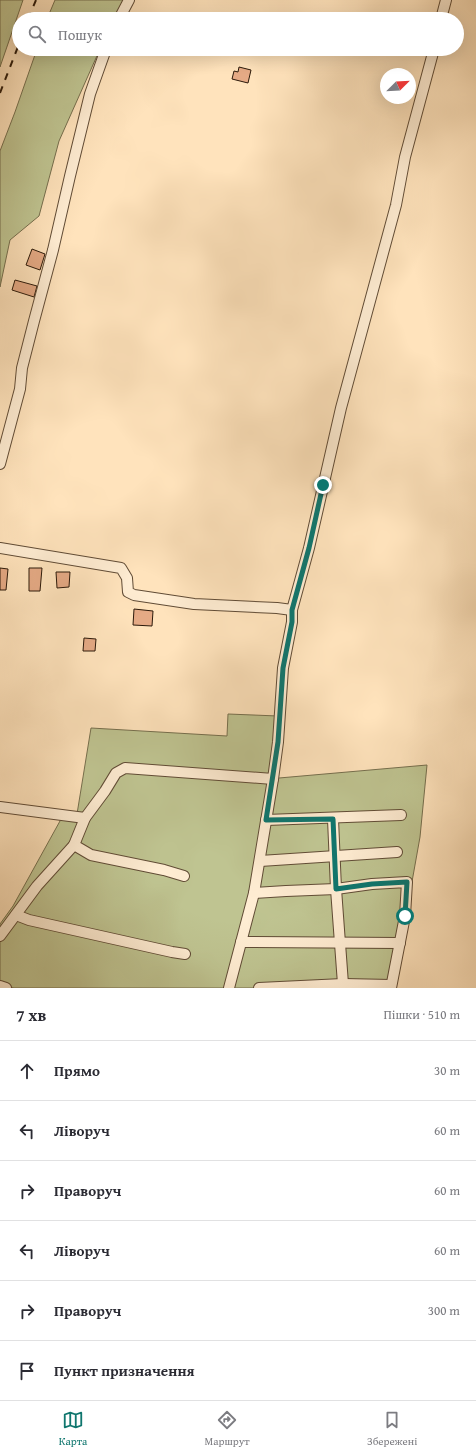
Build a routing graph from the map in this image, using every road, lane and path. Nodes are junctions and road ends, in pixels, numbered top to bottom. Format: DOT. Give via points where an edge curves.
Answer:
graph roads {
  1 [pos="129,0"];
  2 [pos="446,0"];
  3 [pos="123,12"];
  4 [pos="443,12"];
  5 [pos="104,56"];
  6 [pos="432,56"];
  7 [pos="0,464"];
  8 [pos="0,548"];
  9 [pos="292,610"];
  10 [pos="273,780"];
  11 [pos="0,807"];
  12 [pos="400,815"];
  13 [pos="85,818"];
  14 [pos="333,819"];
  15 [pos="266,820"];
  16 [pos="74,845"];
  17 [pos="398,852"];
  18 [pos="334,856"];
  19 [pos="260,861"];
  20 [pos="184,876"];
  21 [pos="336,889"];
  22 [pos="254,893"];
  23 [pos="16,915"];
  24 [pos="0,936"];
  25 [pos="241,942"];
  26 [pos="400,942"];
  27 [pos="340,943"];
  28 [pos="185,954"];
  29 [pos="343,984"];
  30 [pos="0,986"];
  31 [pos="391,987"];
  32 [pos="6,988"];
  33 [pos="229,988"];
  34 [pos="259,988"];
  1 -- 3 [label="street"];
  2 -- 4 [label="street"];
  5 -- 7 [label="street" via="90,94"];
  6 -- 9 [label="street" via="405,157 396,205 341,408"];
  8 -- 9 [label="street" via="122,568 127,578 128,592 134,595 194,604"];
  9 -- 10 [label="street" via="283,668"];
  10 -- 13 [label="street" via="125,768 116,773"];
  10 -- 15 [label="street"];
  11 -- 13 [label="street"];
  12 -- 14 [label="street"];
  13 -- 16 [label="street"];
  14 -- 15 [label="street"];
  14 -- 18 [label="street"];
  15 -- 19 [label="street"];
  16 -- 20 [label="street" via="91,854"];
  16 -- 23 [label="street" via="37,886"];
  17 -- 18 [label="street"];
  18 -- 19 [label="street"];
  18 -- 21 [label="street"];
  19 -- 22 [label="street"];
  21 -- 22 [label="street"];
  21 -- 26 [label="street" via="407,882"];
  21 -- 27 [label="street"];
  22 -- 25 [label="street"];
  23 -- 24 [label="street"];
  23 -- 28 [label="street"];
  25 -- 27 [label="street"];
  25 -- 33 [label="street"];
  26 -- 27 [label="street"];
  26 -- 31 [label="street"];
  27 -- 29 [label="street"];
  29 -- 31 [label="street"];
  29 -- 34 [label="street"];
  30 -- 32 [label="street"];
}
